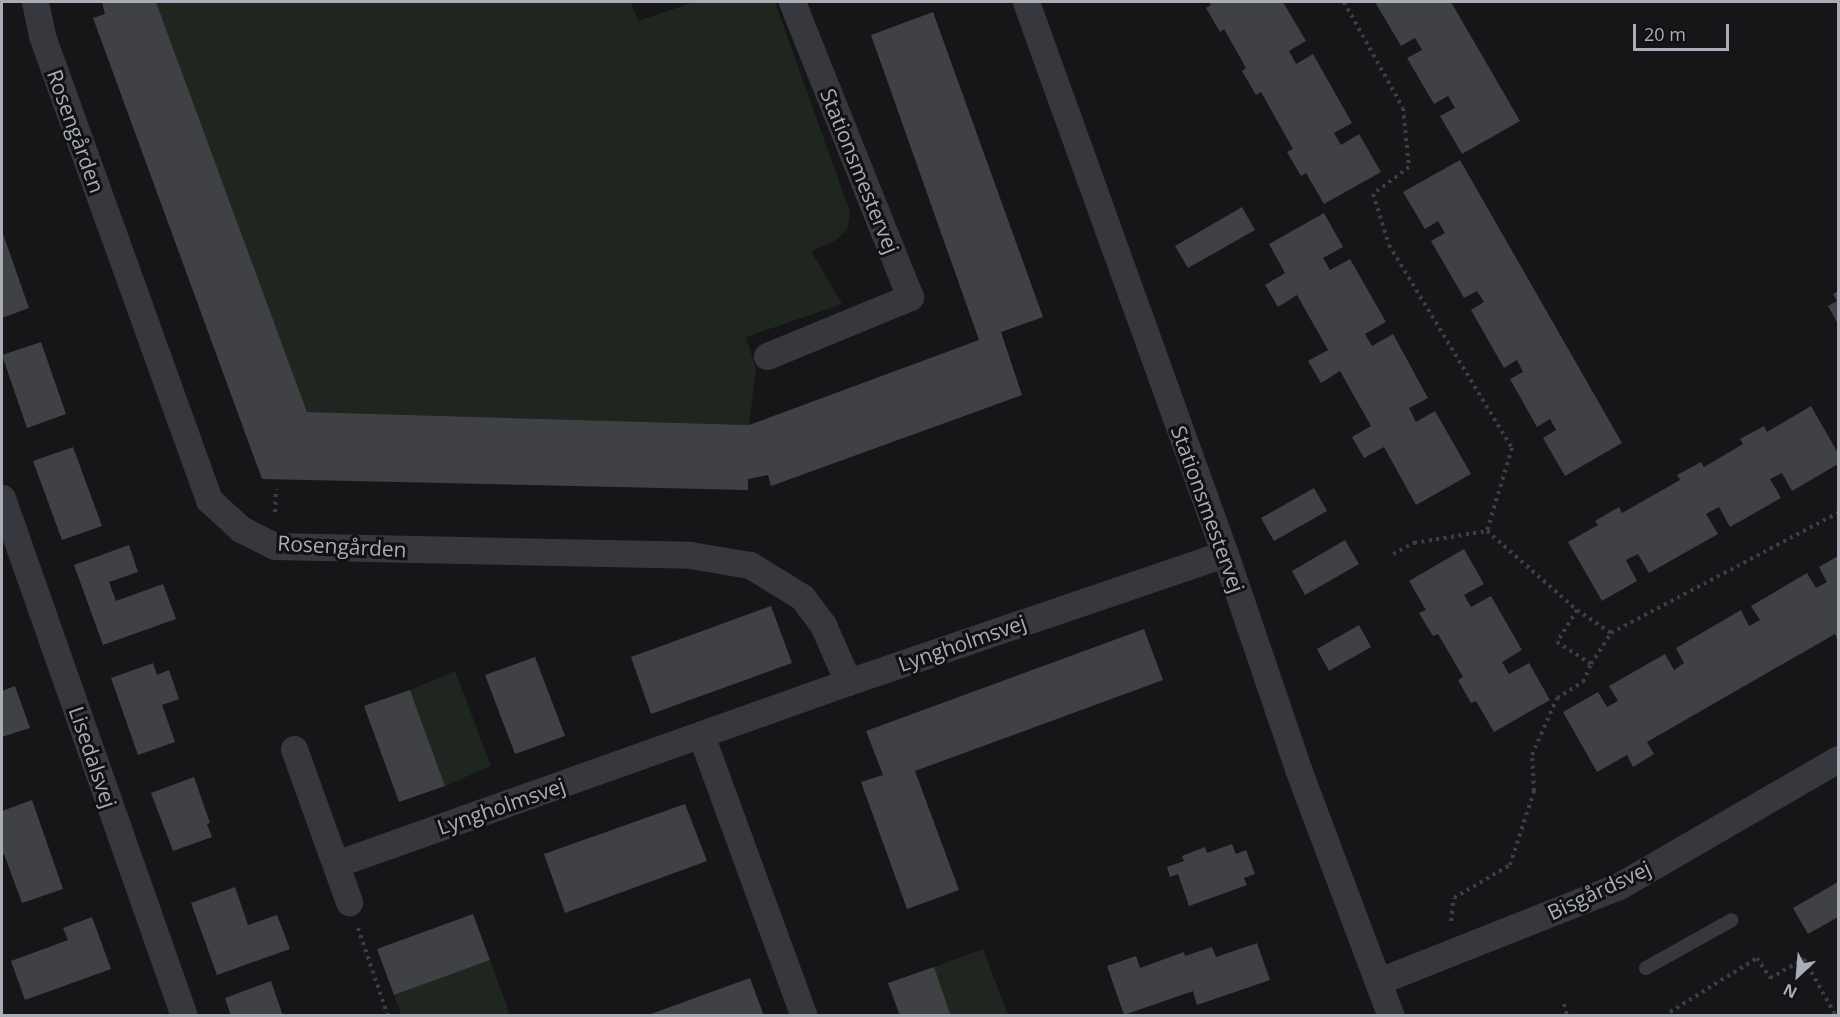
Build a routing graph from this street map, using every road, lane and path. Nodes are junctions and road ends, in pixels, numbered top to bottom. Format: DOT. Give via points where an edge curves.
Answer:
graph roads {
  1 [pos="35,2"];
  2 [pos="792,2"];
  3 [pos="1026,2"];
  4 [pos="1344,2"];
  5 [pos="768,356"];
  6 [pos="2,498"];
  7 [pos="1839,513"];
  8 [pos="1487,531"];
  9 [pos="1225,554"];
  10 [pos="1393,554"];
  11 [pos="1577,610"];
  12 [pos="1611,633"];
  13 [pos="1591,663"];
  14 [pos="849,682"];
  15 [pos="701,735"];
  16 [pos="294,749"];
  17 [pos="1839,759"];
  18 [pos="336,864"];
  19 [pos="349,902"];
  20 [pos="1732,920"];
  21 [pos="1446,955"];
  22 [pos="1646,968"];
  23 [pos="1379,981"];
  24 [pos="1564,1004"];
  25 [pos="1670,1012"];
  26 [pos="184,1016"];
  27 [pos="388,1016"];
  28 [pos="804,1016"];
  29 [pos="1391,1016"];
  30 [pos="1567,1016"];
  31 [pos="1836,1016"];
  1 -- 14 [label="street, Rosengården" via="42,36 209,500 241,529 274,546 690,555 750,565 802,597 823,625"];
  2 -- 5 [label="street, Stationsmestervej" via="910,297"];
  3 -- 9 [label="street, Stationsmestervej"];
  4 -- 8 [label="path" via="1403,108 1409,166 1373,194 1389,245 1512,448"];
  6 -- 26 [label="street, Lisedalsvej"];
  7 -- 12 [label="path"];
  8 -- 10 [label="path" via="1414,543"];
  8 -- 11 [label="path"];
  9 -- 14 [label="street, Lyngholmsvej"];
  9 -- 23 [label="street, Stationsmestervej" via="1298,769"];
  11 -- 12 [label="path"];
  11 -- 13 [label="path" via="1557,642"];
  12 -- 13 [label="path"];
  13 -- 21 [label="path" via="1583,682 1557,698 1532,755 1534,791 1510,865 1454,898"];
  14 -- 15 [label="street, Lyngholmsvej"];
  15 -- 18 [label="street, Lyngholmsvej"];
  15 -- 28 [label="street"];
  16 -- 18 [label="street"];
  17 -- 21 [label="street, Bisgårdsvej" via="1619,886"];
  18 -- 19 [label="street"];
  19 -- 27 [label="path"];
  20 -- 22 [label="lane"];
  21 -- 23 [label="street, Bisgårdsvej"];
  23 -- 29 [label="street, Stationsmestervej"];
  24 -- 30 [label="path"];
  25 -- 31 [label="path" via="1757,958 1770,978 1804,959"];
}
